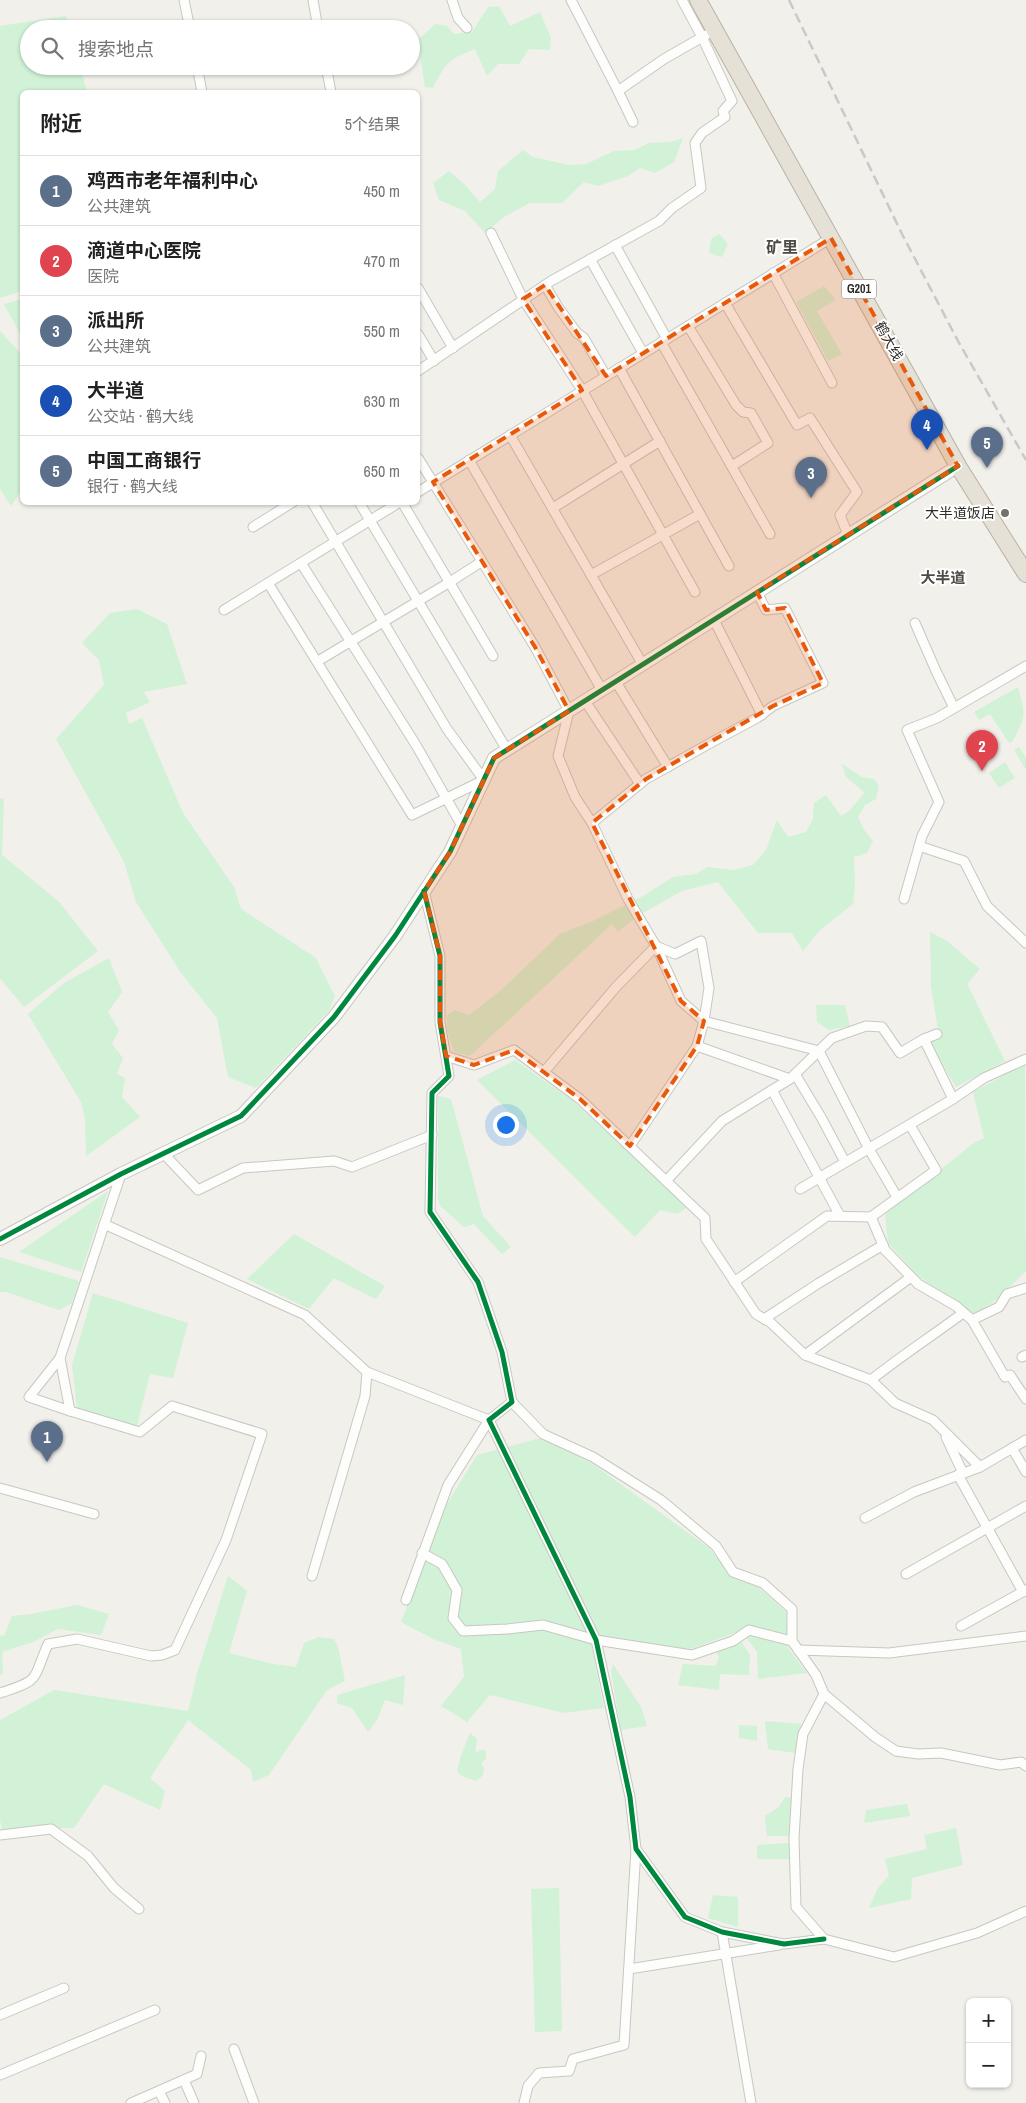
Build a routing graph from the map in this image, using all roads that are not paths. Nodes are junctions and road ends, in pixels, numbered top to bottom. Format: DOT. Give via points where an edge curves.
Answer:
graph roads {
  1 [pos="184,0"];
  2 [pos="312,0"];
  3 [pos="452,0"];
  4 [pos="571,0"];
  5 [pos="682,0"];
  6 [pos="698,0"];
  7 [pos="188,20"];
  8 [pos="316,20"];
  9 [pos="467,28"];
  10 [pos="709,34"];
  11 [pos="199,75"];
  12 [pos="328,75"];
  13 [pos="202,90"];
  14 [pos="331,90"];
  15 [pos="618,91"];
  16 [pos="633,122"];
  17 [pos="491,233"];
  18 [pos="831,238"];
  19 [pos="615,245"];
  20 [pos="590,259"];
  21 [pos="773,273"];
  22 [pos="545,285"];
  23 [pos="420,291"];
  24 [pos="523,299"];
  25 [pos="725,303"];
  26 [pos="688,326"];
  27 [pos="420,337"];
  28 [pos="664,340"];
  29 [pos="453,348"];
  30 [pos="643,353"];
  31 [pos="434,361"];
  32 [pos="619,368"];
  33 [pos="420,370"];
  34 [pos="606,376"];
  35 [pos="832,383"];
  36 [pos="582,390"];
  37 [pos="510,435"];
  38 [pos="660,441"];
  39 [pos="469,460"];
  40 [pos="420,461"];
  41 [pos="624,465"];
  42 [pos="732,466"];
  43 [pos="958,466"];
  44 [pos="433,482"];
  45 [pos="420,491"];
  46 [pos="288,505"];
  47 [pos="314,505"];
  48 [pos="360,505"];
  49 [pos="396,505"];
  50 [pos="403,505"];
  51 [pos="553,508"];
  52 [pos="700,514"];
  53 [pos="369,521"];
  54 [pos="253,527"];
  55 [pos="663,534"];
  56 [pos="770,534"];
  57 [pos="848,535"];
  58 [pos="336,542"];
  59 [pos="481,562"];
  60 [pos="301,563"];
  61 [pos="729,566"];
  62 [pos="1026,574"];
  63 [pos="591,576"];
  64 [pos="450,582"];
  65 [pos="268,583"];
  66 [pos="695,592"];
  67 [pos="757,592"];
  68 [pos="418,602"];
  69 [pos="224,610"];
  70 [pos="714,620"];
  71 [pos="384,622"];
  72 [pos="915,623"];
  73 [pos="351,642"];
  74 [pos="493,656"];
  75 [pos="318,661"];
  76 [pos="643,664"];
  77 [pos="1026,666"];
  78 [pos="616,682"];
  79 [pos="602,690"];
  80 [pos="585,701"];
  81 [pos="954,708"];
  82 [pos="569,711"];
  83 [pos="762,715"];
  84 [pos="507,750"];
  85 [pos="668,767"];
  86 [pos="484,780"];
  87 [pos="640,784"];
  88 [pos="447,799"];
  89 [pos="592,823"];
  90 [pos="462,826"];
  91 [pos="919,846"];
  92 [pos="424,891"];
  93 [pos="904,899"];
  94 [pos="1026,943"];
  95 [pos="656,946"];
  96 [pos="704,1021"];
  97 [pos="937,1034"];
  98 [pos="924,1039"];
  99 [pos="697,1046"];
  100 [pos="819,1051"];
  101 [pos="446,1056"];
  102 [pos="1026,1060"];
  103 [pos="544,1072"];
  104 [pos="792,1076"];
  105 [pos="772,1090"];
  106 [pos="952,1099"];
  107 [pos="910,1125"];
  108 [pos="432,1135"];
  109 [pos="630,1146"];
  110 [pos="869,1149"];
  111 [pos="163,1153"];
  112 [pos="845,1162"];
  113 [pos="121,1174"];
  114 [pos="820,1178"];
  115 [pos="666,1181"];
  116 [pos="800,1189"];
  117 [pos="897,1197"];
  118 [pos="840,1216"];
  119 [pos="871,1217"];
  120 [pos="104,1224"];
  121 [pos="0,1239"];
  122 [pos="883,1245"];
  123 [pos="911,1277"];
  124 [pos="734,1282"];
  125 [pos="1026,1288"];
  126 [pos="963,1313"];
  127 [pos="764,1319"];
  128 [pos="972,1320"];
  129 [pos="805,1355"];
  130 [pos="60,1358"];
  131 [pos="367,1372"];
  132 [pos="870,1380"];
  133 [pos="1026,1399"];
  134 [pos="512,1402"];
  135 [pos="70,1411"];
  136 [pos="489,1420"];
  137 [pos="944,1433"];
  138 [pos="1026,1440"];
  139 [pos="1012,1448"];
  140 [pos="980,1467"];
  141 [pos="1026,1472"];
  142 [pos="961,1474"];
  143 [pos="0,1488"];
  144 [pos="1026,1506"];
  145 [pos="94,1514"];
  146 [pos="865,1518"];
  147 [pos="987,1528"];
  148 [pos="422,1553"];
  149 [pos="906,1574"];
  150 [pos="312,1576"];
  151 [pos="1025,1591"];
  152 [pos="406,1600"];
  153 [pos="961,1626"];
  154 [pos="1026,1636"];
  155 [pos="596,1640"];
  156 [pos="792,1641"];
  157 [pos="798,1650"];
  158 [pos="0,1693"];
  159 [pos="824,1694"];
  160 [pos="1026,1766"];
  161 [pos="0,1835"];
  162 [pos="636,1848"];
  163 [pos="139,1909"];
  164 [pos="1026,1911"];
  165 [pos="722,1932"];
  166 [pos="824,1939"];
  167 [pos="784,1944"];
  168 [pos="726,1954"];
  169 [pos="629,1968"];
  170 [pos="64,1988"];
  171 [pos="156,2010"];
  172 [pos="0,2015"];
  173 [pos="234,2049"];
  174 [pos="201,2056"];
  175 [pos="0,2075"];
  176 [pos="184,2080"];
  177 [pos="159,2090"];
  178 [pos="131,2103"];
  179 [pos="165,2103"];
  180 [pos="194,2103"];
  181 [pos="254,2103"];
  182 [pos="524,2103"];
  183 [pos="751,2103"];
  1 -- 7 [label="street"];
  2 -- 8 [label="street"];
  3 -- 9 [label="street" via="458,18"];
  4 -- 15 [label="street"];
  5 -- 10 [label="street"];
  6 -- 10 [label="highway, 鹤大线 / G201"];
  10 -- 15 [label="street" via="664,59"];
  10 -- 18 [label="highway, 鹤大线 / G201"];
  10 -- 19 [label="street" via="732,101 723,111 725,117 702,133 695,143 701,188 659,221"];
  11 -- 13 [label="street"];
  12 -- 14 [label="street"];
  15 -- 16 [label="street"];
  17 -- 24 [label="street"];
  18 -- 21 [label="street"];
  18 -- 43 [label="highway, 鹤大线 / G201"];
  19 -- 20 [label="street"];
  19 -- 28 [label="street"];
  20 -- 22 [label="street"];
  20 -- 30 [label="street"];
  21 -- 25 [label="street"];
  21 -- 35 [label="street"];
  22 -- 24 [label="street"];
  22 -- 34 [label="street" via="567,320 584,338"];
  23 -- 29 [label="street"];
  24 -- 29 [label="street"];
  24 -- 36 [label="street"];
  25 -- 26 [label="street"];
  25 -- 57 [label="street" via="797,425 810,418 857,492 840,515"];
  26 -- 28 [label="street"];
  26 -- 42 [label="street" via="736,405 751,414 768,443"];
  27 -- 31 [label="street"];
  28 -- 30 [label="street"];
  28 -- 42 [label="street"];
  29 -- 31 [label="street"];
  30 -- 32 [label="street"];
  31 -- 33 [label="street"];
  32 -- 34 [label="street"];
  32 -- 38 [label="street"];
  34 -- 36 [label="street"];
  36 -- 37 [label="street"];
  36 -- 41 [label="street"];
  37 -- 39 [label="street"];
  37 -- 51 [label="street"];
  38 -- 41 [label="street"];
  38 -- 52 [label="street"];
  39 -- 44 [label="street"];
  39 -- 79 [label="street"];
  40 -- 44 [label="street"];
  41 -- 51 [label="street"];
  41 -- 55 [label="street"];
  42 -- 56 [label="street"];
  43 -- 57 [label="street"];
  43 -- 62 [label="highway, 鹤大线 / G201"];
  44 -- 45 [label="street"];
  44 -- 59 [label="street"];
  46 -- 54 [label="street"];
  47 -- 58 [label="street"];
  48 -- 53 [label="street"];
  49 -- 53 [label="street"];
  50 -- 64 [label="street"];
  51 -- 63 [label="street"];
  52 -- 55 [label="street"];
  52 -- 61 [label="street"];
  53 -- 58 [label="street"];
  53 -- 68 [label="street"];
  55 -- 63 [label="street"];
  55 -- 66 [label="street"];
  57 -- 67 [label="street"];
  58 -- 60 [label="street"];
  58 -- 71 [label="street"];
  59 -- 64 [label="street"];
  59 -- 82 [label="street" via="535,647"];
  60 -- 65 [label="street"];
  60 -- 73 [label="street"];
  63 -- 76 [label="street"];
  64 -- 68 [label="street"];
  64 -- 74 [label="street"];
  65 -- 69 [label="street"];
  65 -- 75 [label="street"];
  67 -- 70 [label="street"];
  67 -- 83 [label="street" via="766,610 785,608 823,683 773,706"];
  68 -- 71 [label="street"];
  68 -- 84 [label="street"];
  70 -- 76 [label="street"];
  70 -- 83 [label="street"];
  71 -- 73 [label="street"];
  71 -- 86 [label="street" via="448,729"];
  72 -- 81 [label="street"];
  73 -- 75 [label="street"];
  73 -- 88 [label="street"];
  75 -- 88 [label="street" via="412,815"];
  76 -- 78 [label="street"];
  77 -- 81 [label="street"];
  78 -- 79 [label="street"];
  78 -- 85 [label="street"];
  79 -- 80 [label="street"];
  80 -- 82 [label="street"];
  80 -- 87 [label="street"];
  81 -- 91 [label="street" via="907,730 940,802"];
  82 -- 84 [label="street"];
  82 -- 89 [label="street" via="558,756 575,797"];
  83 -- 85 [label="street"];
  84 -- 86 [label="street" via="494,758"];
  85 -- 87 [label="street"];
  86 -- 88 [label="street"];
  86 -- 90 [label="street"];
  87 -- 89 [label="street"];
  88 -- 90 [label="street"];
  89 -- 95 [label="street" via="628,899"];
  90 -- 92 [label="street" via="450,852"];
  91 -- 93 [label="street"];
  91 -- 94 [label="street" via="964,861 987,906"];
  92 -- 101 [label="street" via="440,956 440,1022"];
  92 -- 111 [label="street" via="395,936 334,1016 241,1116"];
  95 -- 96 [label="street" via="681,1000"];
  95 -- 96 [label="street" via="675,954 701,941 709,988"];
  95 -- 103 [label="street" via="616,987"];
  96 -- 99 [label="street"];
  96 -- 100 [label="street"];
  97 -- 98 [label="street"];
  98 -- 100 [label="street" via="900,1053 882,1027 866,1026 832,1038"];
  98 -- 106 [label="street"];
  99 -- 104 [label="street"];
  99 -- 109 [label="street"];
  100 -- 104 [label="street"];
  100 -- 110 [label="street"];
  101 -- 103 [label="street" via="474,1065 514,1050"];
  101 -- 108 [label="street" via="449,1076 432,1093"];
  102 -- 106 [label="street" via="984,1078"];
  103 -- 109 [label="street" via="580,1099"];
  104 -- 105 [label="street"];
  104 -- 112 [label="street" via="821,1117"];
  105 -- 114 [label="street"];
  105 -- 115 [label="street" via="722,1121"];
  106 -- 107 [label="street"];
  107 -- 110 [label="street"];
  107 -- 117 [label="street" via="936,1170"];
  108 -- 111 [label="street" via="352,1167 334,1161 243,1168 198,1190"];
  108 -- 134 [label="street" via="430,1212 478,1282 502,1352"];
  109 -- 115 [label="street"];
  110 -- 112 [label="street"];
  110 -- 117 [label="street"];
  111 -- 113 [label="street"];
  112 -- 114 [label="street"];
  113 -- 120 [label="street"];
  113 -- 121 [label="street"];
  114 -- 116 [label="street"];
  114 -- 118 [label="street"];
  115 -- 124 [label="street" via="705,1218 706,1239"];
  117 -- 119 [label="street"];
  118 -- 119 [label="street"];
  118 -- 124 [label="street" via="827,1216"];
  119 -- 122 [label="street"];
  120 -- 130 [label="street"];
  120 -- 131 [label="street" via="305,1315"];
  122 -- 123 [label="street"];
  122 -- 127 [label="street"];
  123 -- 126 [label="street"];
  123 -- 129 [label="street"];
  124 -- 127 [label="street" via="756,1314"];
  125 -- 128 [label="street" via="1007,1294 999,1307"];
  126 -- 128 [label="street"];
  126 -- 132 [label="street"];
  127 -- 129 [label="street"];
  128 -- 133 [label="street" via="1005,1377 1010,1374"];
  129 -- 132 [label="street"];
  130 -- 135 [label="street"];
  130 -- 135 [label="street" via="29,1397"];
  131 -- 136 [label="street"];
  131 -- 150 [label="street" via="365,1396"];
  132 -- 137 [label="street" via="895,1403 933,1420"];
  134 -- 136 [label="street"];
  134 -- 156 [label="street" via="543,1434 593,1457 661,1500 716,1546 734,1572 763,1583 792,1609"];
  135 -- 158 [label="street" via="140,1432 172,1406 262,1434 226,1540 175,1650 151,1656 77,1639 48,1644 36,1677 29,1683"];
  136 -- 148 [label="street" via="448,1485"];
  136 -- 155 [label="street"];
  137 -- 140 [label="street"];
  137 -- 142 [label="street"];
  138 -- 139 [label="street"];
  139 -- 140 [label="street"];
  139 -- 141 [label="street"];
  140 -- 142 [label="street"];
  142 -- 146 [label="street" via="914,1492"];
  142 -- 147 [label="street"];
  143 -- 145 [label="street"];
  144 -- 147 [label="street"];
  147 -- 149 [label="street"];
  147 -- 151 [label="street"];
  148 -- 152 [label="street"];
  148 -- 155 [label="street" via="442,1564 457,1590 453,1618 462,1631 543,1625"];
  151 -- 153 [label="street"];
  154 -- 157 [label="street" via="889,1653"];
  155 -- 156 [label="street" via="692,1655 733,1641 749,1630"];
  155 -- 162 [label="street" via="630,1797"];
  156 -- 157 [label="street"];
  157 -- 159 [label="street" via="816,1675"];
  159 -- 160 [label="street" via="874,1737 896,1751 942,1753 1000,1765 1021,1762"];
  159 -- 166 [label="street" via="803,1734 794,1840 796,1907"];
  161 -- 163 [label="street" via="51,1829 88,1856 114,1888"];
  162 -- 165 [label="street" via="685,1917"];
  162 -- 169 [label="street"];
  164 -- 166 [label="street" via="977,1933 894,1957"];
  165 -- 167 [label="street"];
  165 -- 168 [label="street"];
  166 -- 167 [label="street"];
  167 -- 168 [label="street"];
  168 -- 169 [label="street"];
  168 -- 183 [label="street"];
  169 -- 182 [label="street" via="624,2045 573,2059 569,2071 539,2073 528,2086"];
  170 -- 172 [label="street"];
  171 -- 175 [label="street"];
  173 -- 181 [label="street"];
  174 -- 176 [label="street" via="197,2074"];
  176 -- 177 [label="street"];
  176 -- 180 [label="street"];
  177 -- 178 [label="street"];
  177 -- 179 [label="street"];
}
